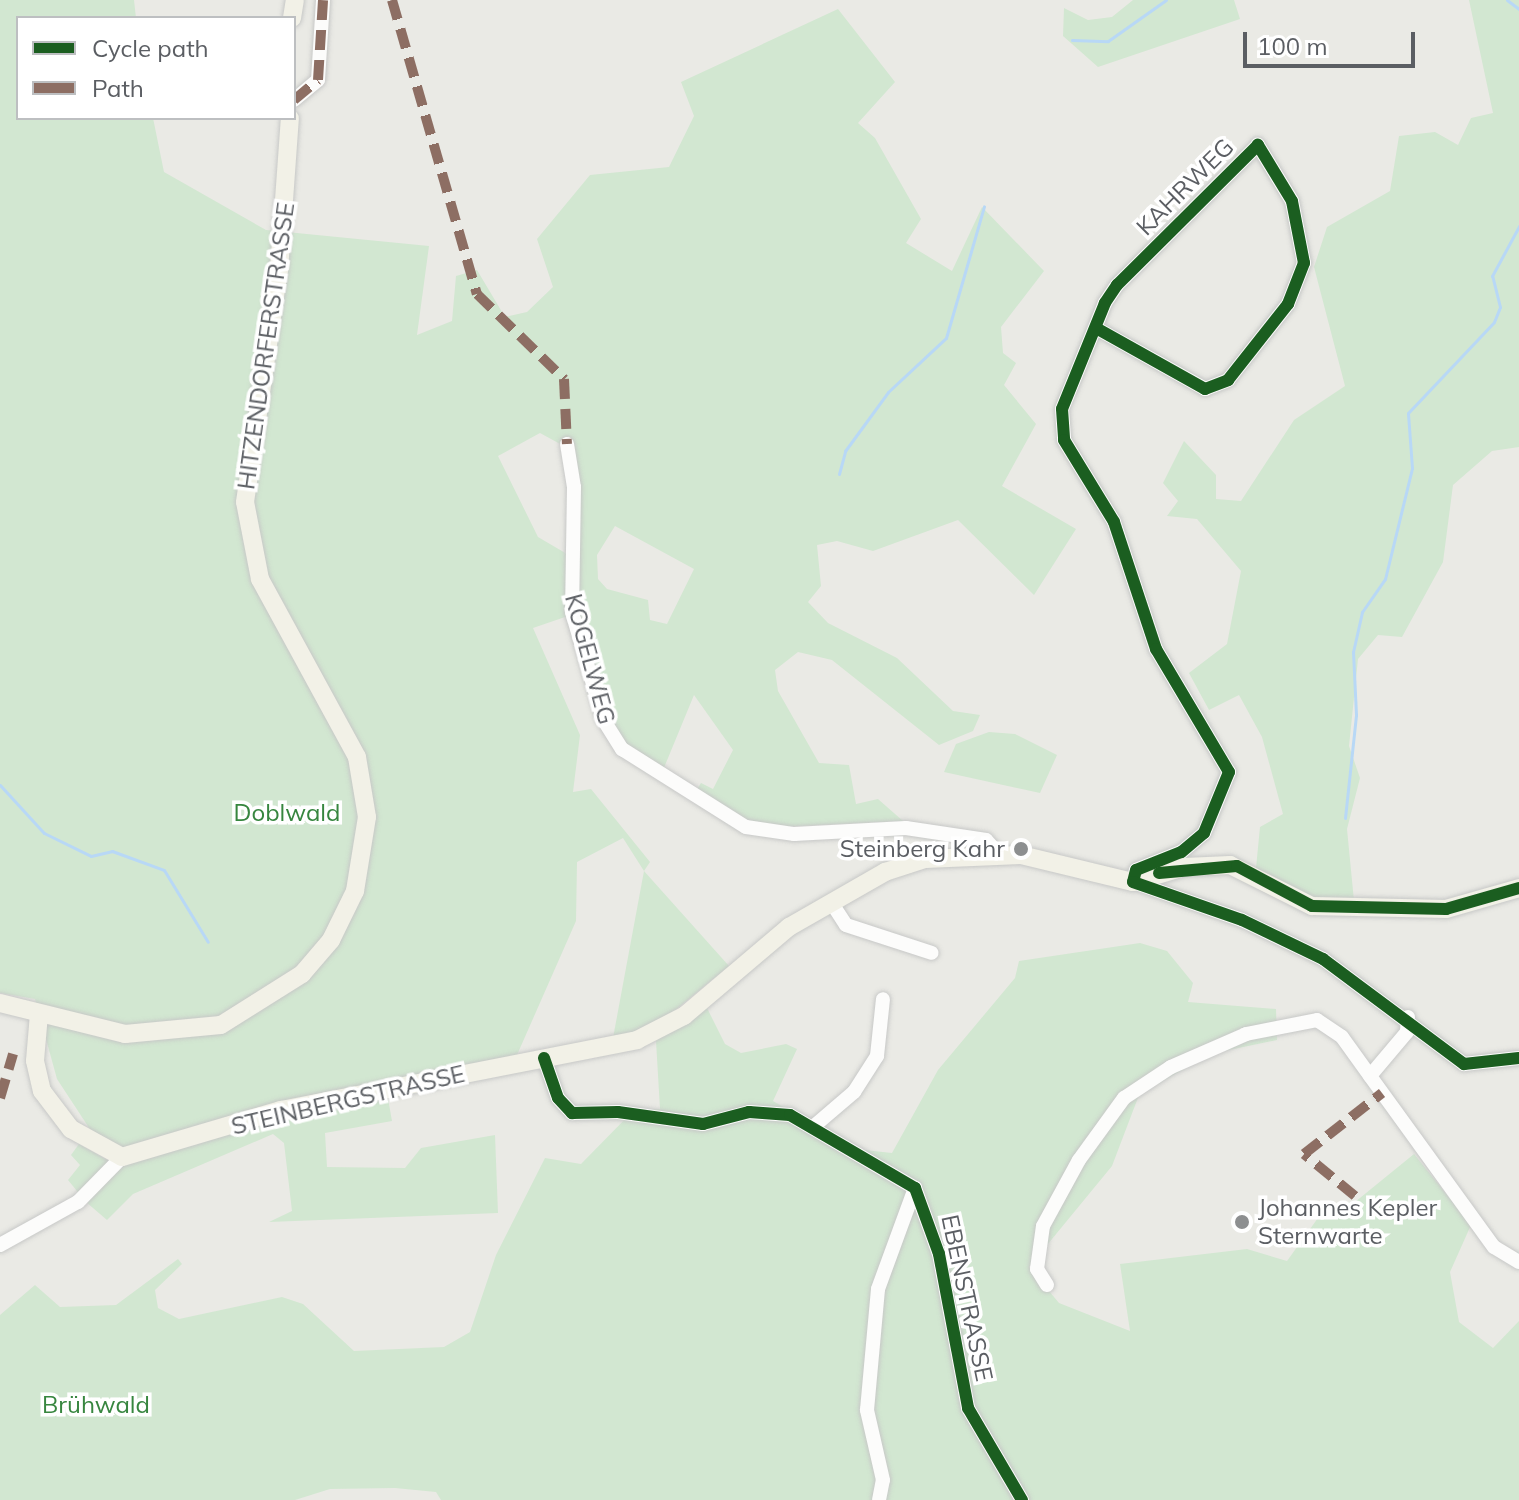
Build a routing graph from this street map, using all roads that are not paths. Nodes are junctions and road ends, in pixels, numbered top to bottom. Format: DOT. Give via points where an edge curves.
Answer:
graph roads {
  1 [pos="323,0"];
  2 [pos="296,98"];
  3 [pos="290,120"];
  4 [pos="1096,328"];
  5 [pos="567,444"];
  6 [pos="998,853"];
  7 [pos="1133,882"];
  8 [pos="1519,888"];
  9 [pos="831,902"];
  10 [pos="932,953"];
  11 [pos="883,999"];
  12 [pos="0,1003"];
  13 [pos="39,1014"];
  14 [pos="1408,1017"];
  15 [pos="544,1058"];
  16 [pos="1519,1058"];
  17 [pos="1370,1076"];
  18 [pos="813,1127"];
  19 [pos="122,1157"];
  20 [pos="915,1188"];
  21 [pos="0,1245"];
  22 [pos="1519,1262"];
  23 [pos="1047,1285"];
  24 [pos="879,1500"];
  25 [pos="1022,1500"];
  1 -- 2 [label="street" via="318,80"];
  3 -- 13 [label="main road, HITZENDORFERSTRASSE" via="279,270 247,448 247,526 267,595 357,757 367,817 360,874 341,923 315,960 239,1018 147,1036"];
  4 -- 4 [label="street, KAHRWEG" via="1205,389 1228,380 1288,304 1304,263 1292,201 1258,145 1117,285"];
  4 -- 7 [label="street, KAHRWEG" via="1065,400 1064,440 1114,522 1159,655 1229,772 1204,833 1181,852 1136,870"];
  5 -- 6 [label="street, KOGELWEG" via="574,487 572,612 603,719 622,749 746,827 794,834 906,828 986,840"];
  6 -- 7 [label="main road, STEINBERGSTRASSE"];
  6 -- 9 [label="main road, STEINBERGSTRASSE" via="910,862"];
  7 -- 8 [label="main road" via="1184,867 1230,865 1305,905 1436,910"];
  7 -- 14 [label="street" via="1269,933"];
  9 -- 10 [label="street" via="846,925"];
  9 -- 15 [label="main road, STEINBERGSTRASSE" via="759,948 701,1002 637,1040"];
  11 -- 18 [label="street" via="877,1056 854,1092"];
  12 -- 13 [label="main road, HITZENDORFERSTRASSE"];
  13 -- 19 [label="main road" via="35,1061 42,1091 71,1129"];
  14 -- 16 [label="street" via="1464,1064"];
  14 -- 17 [label="street" via="1407,1032"];
  15 -- 18 [label="street" via="558,1098 572,1113 618,1112 703,1124 775,1111"];
  15 -- 19 [label="main road, STEINBERGSTRASSE" via="281,1110"];
  17 -- 22 [label="street" via="1494,1247"];
  17 -- 23 [label="street" via="1342,1037 1317,1020 1246,1034 1171,1067 1124,1098 1079,1160 1043,1226 1037,1269"];
  18 -- 20 [label="street"];
  19 -- 21 [label="street" via="78,1202"];
  20 -- 24 [label="street" via="878,1289 867,1410 883,1480"];
  20 -- 25 [label="street, EBENSTRASSE" via="939,1254 968,1408"];
}
